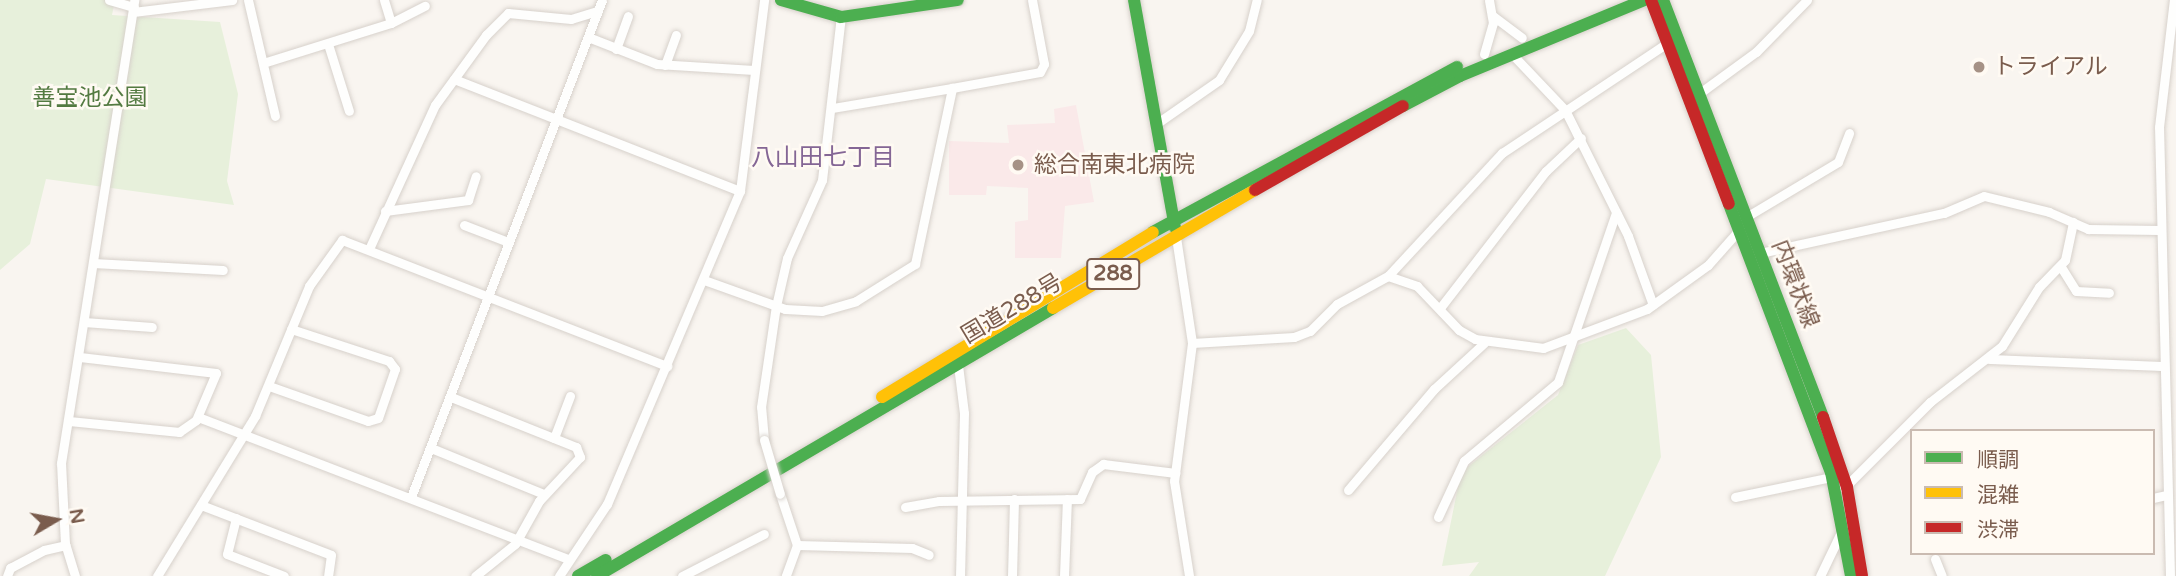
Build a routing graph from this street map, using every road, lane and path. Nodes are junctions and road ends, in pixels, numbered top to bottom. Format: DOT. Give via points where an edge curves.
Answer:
graph roads {
  1 [pos="109,0"];
  2 [pos="232,0"];
  3 [pos="248,0"];
  4 [pos="384,0"];
  5 [pos="602,0"];
  6 [pos="764,0"];
  7 [pos="781,0"];
  8 [pos="958,0"];
  9 [pos="1032,0"];
  10 [pos="1134,0"];
  11 [pos="1257,0"];
  12 [pos="1489,0"];
  13 [pos="1617,0"];
  14 [pos="1643,0"];
  15 [pos="1651,0"];
  16 [pos="1663,0"];
  17 [pos="1807,0"];
  18 [pos="2174,0"];
  19 [pos="935,2"];
  20 [pos="134,6"];
  21 [pos="425,6"];
  22 [pos="598,11"];
  23 [pos="1492,15"];
  24 [pos="628,16"];
  25 [pos="841,17"];
  26 [pos="1664,19"];
  27 [pos="391,23"];
  28 [pos="676,35"];
  29 [pos="588,37"];
  30 [pos="1522,38"];
  31 [pos="1667,43"];
  32 [pos="328,44"];
  33 [pos="616,49"];
  34 [pos="1511,53"];
  35 [pos="1485,54"];
  36 [pos="263,63"];
  37 [pos="665,65"];
  38 [pos="754,70"];
  39 [pos="454,79"];
  40 [pos="952,88"];
  41 [pos="1694,96"];
  42 [pos="832,108"];
  43 [pos="1565,110"];
  44 [pos="349,111"];
  45 [pos="275,116"];
  46 [pos="555,120"];
  47 [pos="1156,124"];
  48 [pos="1849,133"];
  49 [pos="1581,138"];
  50 [pos="476,176"];
  51 [pos="740,191"];
  52 [pos="385,211"];
  53 [pos="1616,213"];
  54 [pos="1746,217"];
  55 [pos="1174,222"];
  56 [pos="2073,222"];
  57 [pos="464,225"];
  58 [pos="1739,230"];
  59 [pos="2159,230"];
  60 [pos="1176,237"];
  61 [pos="508,242"];
  62 [pos="369,249"];
  63 [pos="1760,253"];
  64 [pos="93,263"];
  65 [pos="2061,267"];
  66 [pos="223,270"];
  67 [pos="1388,276"];
  68 [pos="704,281"];
  69 [pos="488,293"];
  70 [pos="2109,293"];
  71 [pos="1653,305"];
  72 [pos="776,306"];
  73 [pos="1440,308"];
  74 [pos="84,322"];
  75 [pos="152,327"];
  76 [pos="291,329"];
  77 [pos="1572,337"];
  78 [pos="1192,343"];
  79 [pos="1484,343"];
  80 [pos="80,357"];
  81 [pos="1989,359"];
  82 [pos="958,365"];
  83 [pos="667,366"];
  84 [pos="2163,366"];
  85 [pos="269,386"];
  86 [pos="570,396"];
  87 [pos="451,397"];
  88 [pos="198,417"];
  89 [pos="69,421"];
  90 [pos="244,436"];
  91 [pos="554,438"];
  92 [pos="431,448"];
  93 [pos="1175,473"];
  94 [pos="1832,477"];
  95 [pos="1842,489"];
  96 [pos="1348,490"];
  97 [pos="544,494"];
  98 [pos="2166,495"];
  99 [pos="411,497"];
  100 [pos="1735,497"];
  101 [pos="2155,498"];
  102 [pos="1014,499"];
  103 [pos="1066,499"];
  104 [pos="964,500"];
  105 [pos="201,505"];
  106 [pos="905,507"];
  107 [pos="1438,517"];
  108 [pos="236,519"];
  109 [pos="1846,526"];
  110 [pos="764,534"];
  111 [pos="518,539"];
  112 [pos="65,545"];
  113 [pos="797,545"];
  114 [pos="929,555"];
  115 [pos="568,559"];
  116 [pos="1935,559"];
  117 [pos="7,576"];
  118 [pos="75,576"];
  119 [pos="157,576"];
  120 [pos="285,576"];
  121 [pos="328,576"];
  122 [pos="475,576"];
  123 [pos="559,576"];
  124 [pos="578,576"];
  125 [pos="597,576"];
  126 [pos="682,576"];
  127 [pos="786,576"];
  128 [pos="960,576"];
  129 [pos="1012,576"];
  130 [pos="1064,576"];
  131 [pos="1189,576"];
  132 [pos="1820,576"];
  133 [pos="1851,576"];
  134 [pos="1863,576"];
  135 [pos="1942,576"];
  136 [pos="2170,576"];
  1 -- 20 [label="street"];
  2 -- 20 [label="street"];
  3 -- 36 [label="street"];
  4 -- 27 [label="street"];
  5 -- 22 [label="street"];
  6 -- 38 [label="street"];
  7 -- 25 [label="main road"];
  8 -- 19 [label="main road"];
  9 -- 40 [label="street" via="1044,64 1040,72"];
  10 -- 47 [label="main road"];
  11 -- 47 [label="street" via="1249,31 1219,80"];
  12 -- 23 [label="street"];
  13 -- 30 [label="main road, 国道288号 / 288"];
  14 -- 34 [label="main road, 国道288号 / 288"];
  15 -- 26 [label="main road"];
  16 -- 26 [label="main road"];
  17 -- 41 [label="street" via="1756,52"];
  18 -- 59 [label="street" via="2161,83"];
  19 -- 25 [label="main road"];
  20 -- 64 [label="street"];
  21 -- 27 [label="street"];
  22 -- 29 [label="street"];
  22 -- 39 [label="street" via="571,19 508,13"];
  23 -- 30 [label="street"];
  23 -- 35 [label="street"];
  24 -- 33 [label="street"];
  25 -- 42 [label="street"];
  26 -- 31 [label="main road, 内環状線"];
  26 -- 41 [label="main road, 内環状線"];
  27 -- 32 [label="street"];
  28 -- 37 [label="street"];
  29 -- 33 [label="street"];
  29 -- 46 [label="street"];
  30 -- 35 [label="main road, 国道288号 / 288"];
  31 -- 41 [label="main road, 内環状線"];
  31 -- 43 [label="street"];
  32 -- 36 [label="street"];
  32 -- 44 [label="street"];
  33 -- 37 [label="street"];
  34 -- 43 [label="street"];
  34 -- 60 [label="main road, 国道288号 / 288" via="1350,134"];
  35 -- 55 [label="main road, 国道288号 / 288" via="1355,118"];
  36 -- 45 [label="street"];
  37 -- 38 [label="street"];
  38 -- 51 [label="street"];
  39 -- 46 [label="street"];
  39 -- 52 [label="street" via="435,105"];
  40 -- 42 [label="street"];
  40 -- 72 [label="street" via="915,264 838,307 814,312"];
  41 -- 54 [label="main road, 内環状線"];
  41 -- 58 [label="main road, 内環状線"];
  42 -- 72 [label="street" via="820,189 790,250"];
  43 -- 49 [label="street"];
  43 -- 67 [label="street" via="1491,163"];
  46 -- 51 [label="street"];
  46 -- 61 [label="street"];
  47 -- 55 [label="main road"];
  48 -- 54 [label="street" via="1838,162"];
  49 -- 53 [label="street"];
  49 -- 73 [label="street" via="1546,171"];
  50 -- 52 [label="street" via="468,200"];
  51 -- 68 [label="street"];
  52 -- 62 [label="street"];
  53 -- 71 [label="street"];
  53 -- 77 [label="street"];
  54 -- 63 [label="main road, 内環状線"];
  55 -- 60 [label="main road"];
  55 -- 124 [label="main road, 国道288号 / 288"];
  56 -- 59 [label="street" via="2088,229"];
  56 -- 63 [label="street" via="1984,195 1944,214"];
  56 -- 65 [label="street"];
  57 -- 61 [label="street"];
  58 -- 71 [label="street" via="1708,265"];
  58 -- 94 [label="main road, 内環状線"];
  59 -- 84 [label="street"];
  60 -- 78 [label="street"];
  60 -- 82 [label="main road, 国道288号 / 288"];
  61 -- 69 [label="street"];
  62 -- 69 [label="street"];
  62 -- 76 [label="street" via="342,240 313,279"];
  63 -- 95 [label="main road, 内環状線"];
  64 -- 66 [label="street"];
  64 -- 74 [label="street"];
  65 -- 70 [label="street" via="2076,291"];
  65 -- 81 [label="street" via="2039,287"];
  67 -- 73 [label="street" via="1417,286"];
  67 -- 78 [label="street" via="1336,304 1302,335"];
  68 -- 72 [label="street"];
  68 -- 83 [label="street"];
  69 -- 83 [label="street"];
  69 -- 87 [label="street"];
  71 -- 77 [label="street"];
  72 -- 113 [label="street, bridge" via="761,407 764,440"];
  73 -- 79 [label="street" via="1459,330"];
  74 -- 75 [label="street"];
  74 -- 80 [label="street"];
  76 -- 85 [label="street"];
  76 -- 85 [label="street" via="389,361 395,369 378,418 369,421"];
  77 -- 79 [label="street" via="1533,348"];
  77 -- 107 [label="street" via="1553,388 1464,461"];
  78 -- 93 [label="street"];
  79 -- 96 [label="street" via="1434,389"];
  80 -- 88 [label="street" via="215,370"];
  80 -- 89 [label="street"];
  81 -- 84 [label="street"];
  81 -- 95 [label="street" via="1930,402"];
  82 -- 104 [label="street" via="963,383"];
  82 -- 125 [label="main road, 国道288号 / 288"];
  83 -- 115 [label="street" via="607,504"];
  84 -- 98 [label="street"];
  85 -- 90 [label="street"];
  86 -- 91 [label="street"];
  87 -- 91 [label="street"];
  87 -- 92 [label="street"];
  88 -- 89 [label="street" via="177,432"];
  88 -- 90 [label="street"];
  89 -- 112 [label="street" via="60,486"];
  90 -- 99 [label="street"];
  90 -- 105 [label="street"];
  91 -- 97 [label="street" via="576,447 580,457"];
  92 -- 97 [label="street"];
  92 -- 99 [label="street"];
  93 -- 103 [label="street" via="1103,464 1092,472 1085,496"];
  93 -- 131 [label="street"];
  94 -- 95 [label="main road, 内環状線"];
  94 -- 100 [label="street"];
  95 -- 109 [label="main road, 内環状線"];
  95 -- 134 [label="main road, 内環状線"];
  97 -- 111 [label="street"];
  98 -- 101 [label="street"];
  98 -- 136 [label="street"];
  99 -- 111 [label="street"];
  102 -- 103 [label="street"];
  102 -- 104 [label="street"];
  102 -- 129 [label="street"];
  103 -- 130 [label="street"];
  104 -- 106 [label="street"];
  104 -- 128 [label="street"];
  105 -- 108 [label="street"];
  105 -- 119 [label="street"];
  108 -- 120 [label="street" via="227,554"];
  108 -- 121 [label="street" via="331,555"];
  109 -- 132 [label="street"];
  109 -- 133 [label="main road, 内環状線"];
  110 -- 126 [label="street"];
  111 -- 115 [label="street"];
  111 -- 122 [label="street"];
  112 -- 117 [label="street" via="10,568"];
  112 -- 118 [label="street"];
  113 -- 114 [label="street" via="912,548"];
  113 -- 127 [label="street"];
  115 -- 123 [label="street"];
  116 -- 135 [label="street"];
}
